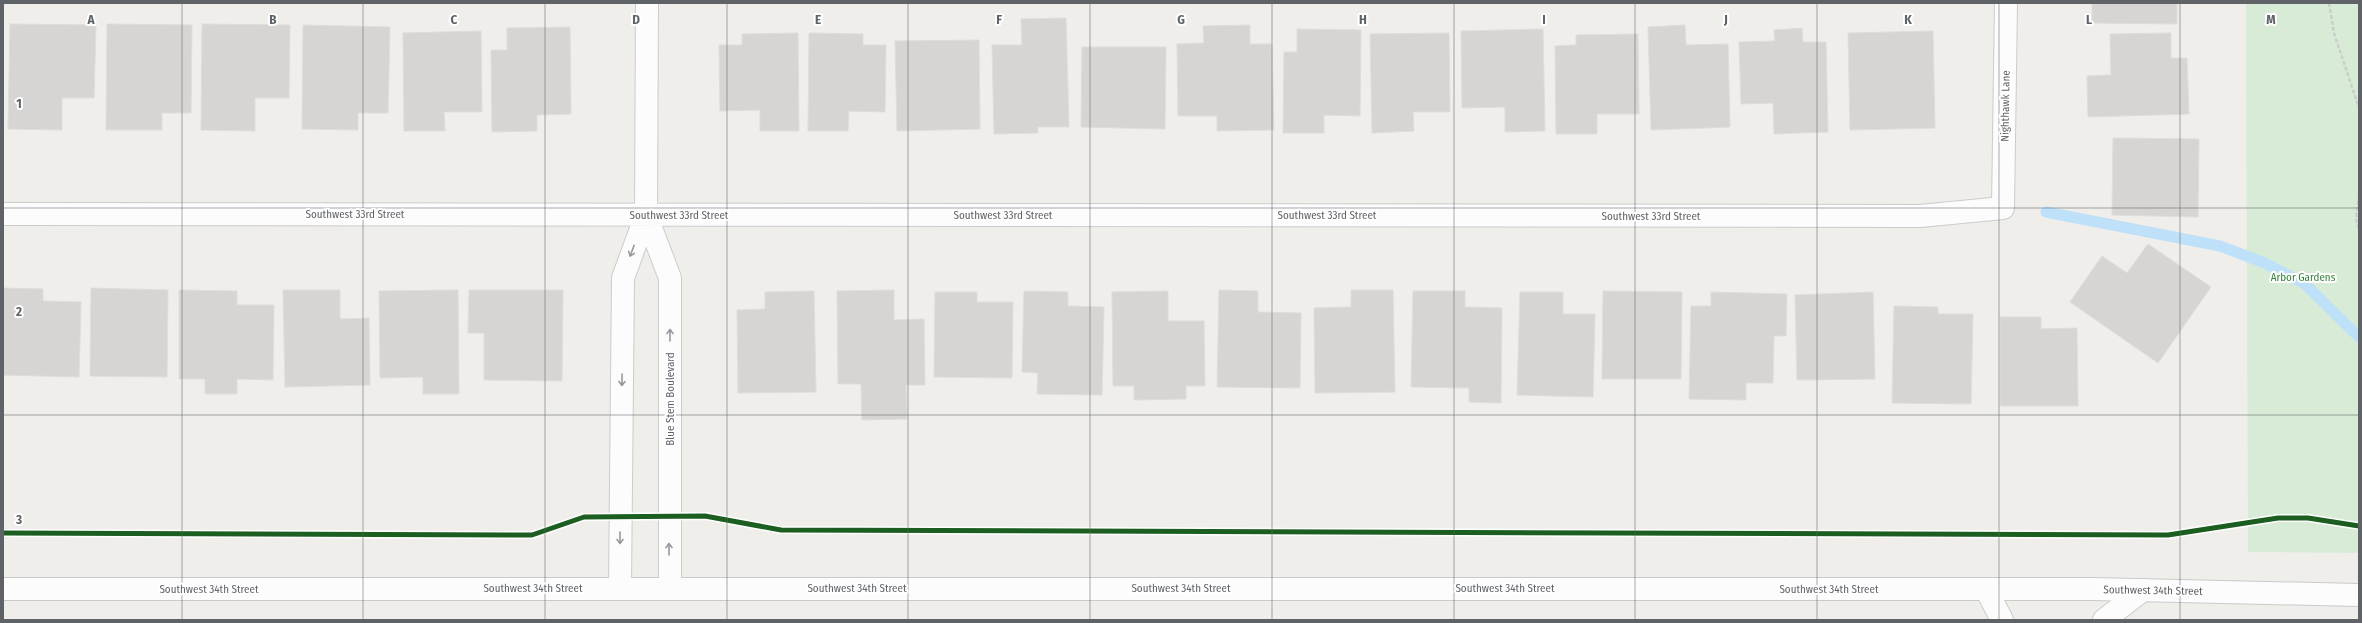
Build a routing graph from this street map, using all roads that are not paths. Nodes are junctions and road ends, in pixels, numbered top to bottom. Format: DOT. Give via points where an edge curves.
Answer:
graph roads {
  1 [pos="646,3"];
  2 [pos="2006,3"];
  3 [pos="2003,208"];
  4 [pos="3,214"];
  5 [pos="646,215"];
  6 [pos="620,588"];
  7 [pos="670,588"];
  8 [pos="3,589"];
  9 [pos="1986,589"];
  10 [pos="2143,590"];
  11 [pos="2359,594"];
  12 [pos="2002,620"];
  13 [pos="2104,620"];
  1 -- 5 [label="street, Blue Stem Boulevard"];
  2 -- 3 [label="street, Nighthawk Lane"];
  3 -- 5 [label="street, Southwest 33rd Street" via="1920,216"];
  4 -- 5 [label="street, Southwest 33rd Street"];
  5 -- 6 [label="street, Blue Stem Boulevard, one-way" via="623,278"];
  7 -- 5 [label="street, Blue Stem Boulevard, one-way" via="670,278"];
  6 -- 7 [label="street, Southwest 34th Street"];
  6 -- 8 [label="street, Southwest 34th Street"];
  7 -- 9 [label="street, Southwest 34th Street"];
  9 -- 10 [label="street, Southwest 34th Street"];
  9 -- 12 [label="street"];
  10 -- 11 [label="street, Southwest 34th Street"];
  10 -- 13 [label="street"];
}
